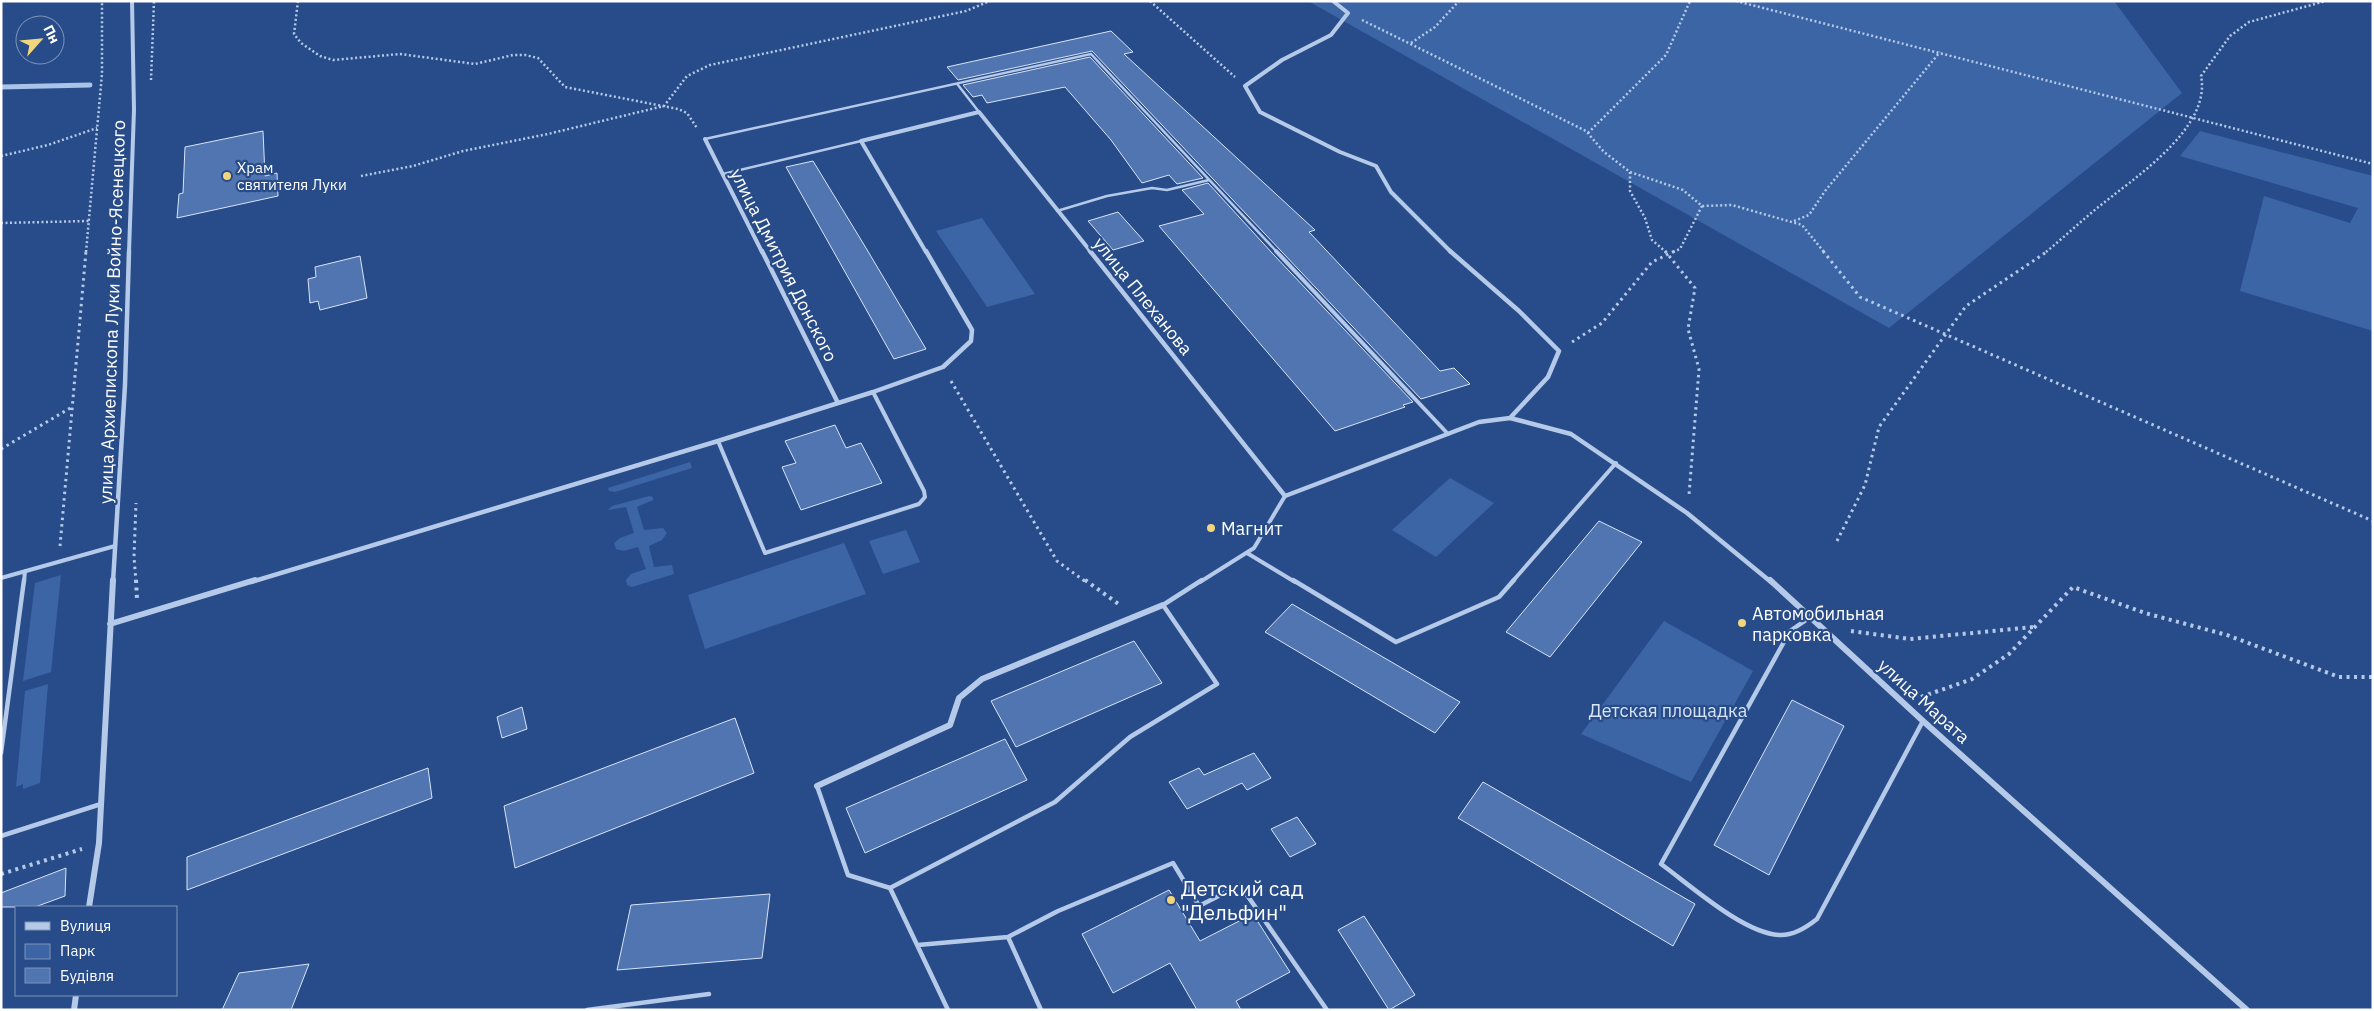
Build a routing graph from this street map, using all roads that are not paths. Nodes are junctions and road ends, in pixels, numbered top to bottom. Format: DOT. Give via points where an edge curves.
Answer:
graph roads {
  1 [pos="132,1"];
  2 [pos="1333,1"];
  3 [pos="958,85"];
  4 [pos="979,112"];
  5 [pos="705,139"];
  6 [pos="861,141"];
  7 [pos="722,174"];
  8 [pos="1209,180"];
  9 [pos="1057,211"];
  10 [pos="873,392"];
  11 [pos="838,403"];
  12 [pos="1510,418"];
  13 [pos="1448,434"];
  14 [pos="718,442"];
  15 [pos="1616,463"];
  16 [pos="1285,496"];
  17 [pos="115,546"];
  18 [pos="1247,553"];
  19 [pos="25,571"];
  20 [pos="1,578"];
  21 [pos="1163,605"];
  22 [pos="1809,618"];
  23 [pos="110,624"];
  24 [pos="1923,721"];
  25 [pos="1,753"];
  26 [pos="817,786"];
  27 [pos="101,804"];
  28 [pos="1,836"];
  29 [pos="890,888"];
  30 [pos="89,906"];
  31 [pos="1008,937"];
  32 [pos="918,945"];
  33 [pos="709,994"];
  34 [pos="76,996"];
  35 [pos="74,1010"];
  36 [pos="587,1010"];
  37 [pos="948,1010"];
  38 [pos="1041,1010"];
  39 [pos="1327,1010"];
  40 [pos="2247,1010"];
  1 -- 17 [label="street, улица Архиепископа Луки Войно-Ясенецкого" via="132,222"];
  2 -- 12 [label="street" via="1348,13 1331,35 1282,60 1245,86 1260,112 1340,152 1376,166 1391,192 1466,267 1519,311 1559,351 1548,376"];
  3 -- 4 [label="lane"];
  3 -- 5 [label="lane"];
  3 -- 8 [label="lane" via="1091,54"];
  4 -- 6 [label="street"];
  4 -- 9 [label="street, улица Плеханова"];
  5 -- 7 [label="street, улица Дмитрия Донского"];
  6 -- 7 [label="lane"];
  6 -- 10 [label="street" via="972,330 971,341 943,367"];
  7 -- 11 [label="street, улица Дмитрия Донского"];
  8 -- 9 [label="lane" via="1167,190 1152,188 1115,194"];
  8 -- 13 [label="lane"];
  9 -- 16 [label="street, улица Плеханова"];
  10 -- 11 [label="street"];
  10 -- 14 [label="lane" via="924,491 920,504 765,553"];
  11 -- 14 [label="street"];
  12 -- 13 [label="street" via="1479,422"];
  12 -- 15 [label="street, улица Марата" via="1571,434"];
  13 -- 16 [label="street"];
  14 -- 23 [label="street"];
  15 -- 18 [label="lane" via="1499,596 1396,642"];
  15 -- 22 [label="street, улица Марата" via="1687,513 1762,573"];
  16 -- 18 [label="lane" via="1254,548"];
  17 -- 19 [label="lane"];
  17 -- 23 [label="street, улица Архиепископа Луки Войно-Ясенецкого"];
  18 -- 21 [label="lane"];
  19 -- 20 [label="lane"];
  19 -- 25 [label="lane"];
  21 -- 26 [label="street" via="982,679 959,698 950,725"];
  21 -- 29 [label="lane" via="1217,684 1130,737 1055,802"];
  22 -- 24 [label="street, улица Марата"];
  22 -- 24 [label="lane" via="1790,631 1661,864 1751,928 1779,935 1808,926 1817,919"];
  23 -- 27 [label="street, улица Архиепископа Луки Войно-Ясенецкого"];
  24 -- 40 [label="street, улица Марата"];
  26 -- 29 [label="lane" via="848,875"];
  27 -- 28 [label="lane"];
  27 -- 30 [label="street, улица Архиепископа Луки Войно-Ясенецкого" via="99,844"];
  29 -- 32 [label="lane"];
  31 -- 32 [label="lane"];
  31 -- 38 [label="lane"];
  31 -- 39 [label="lane" via="1058,911 1173,863 1199,906 1240,885"];
  32 -- 37 [label="lane"];
  33 -- 36 [label="lane"];
  34 -- 35 [label="street"];
}
